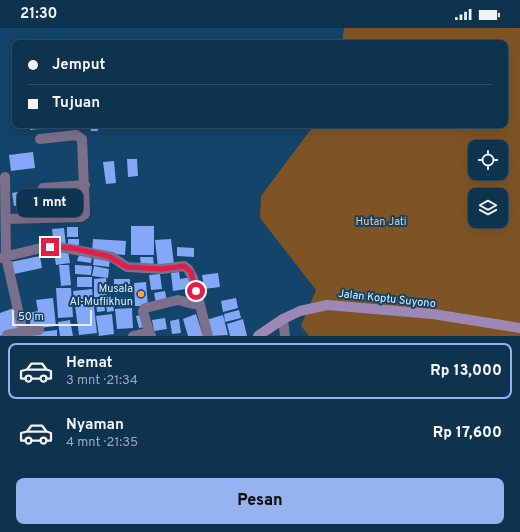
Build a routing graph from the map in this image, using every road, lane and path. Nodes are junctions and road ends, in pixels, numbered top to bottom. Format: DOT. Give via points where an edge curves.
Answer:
graph roads {
  1 [pos="40,139"];
  2 [pos="5,177"];
  3 [pos="85,185"];
  4 [pos="43,188"];
  5 [pos="6,219"];
  6 [pos="3,257"];
  7 [pos="199,304"];
  8 [pos="283,319"];
  9 [pos="520,328"];
  10 [pos="39,330"];
  11 [pos="23,332"];
  12 [pos="150,334"];
  13 [pos="7,335"];
  14 [pos="134,336"];
  15 [pos="208,336"];
  16 [pos="258,336"];
  17 [pos="285,336"];
  1 -- 3 [label="street" via="76,135 80,137"];
  2 -- 5 [label="street"];
  3 -- 4 [label="street"];
  3 -- 5 [label="street" via="86,212 83,216"];
  5 -- 6 [label="street"];
  6 -- 7 [label="street" via="41,248 60,247 112,256 127,267 162,269 184,266 193,278"];
  6 -- 11 [label="street"];
  7 -- 12 [label="street" via="178,300 145,308 143,311"];
  7 -- 15 [label="street"];
  8 -- 9 [label="main road, Jalan Koptu Suyono" via="313,307 342,305 433,314"];
  8 -- 16 [label="main road, Jalan Koptu Suyono"];
  8 -- 17 [label="street"];
  10 -- 11 [label="street"];
  11 -- 13 [label="street"];
  12 -- 14 [label="street"];
}
